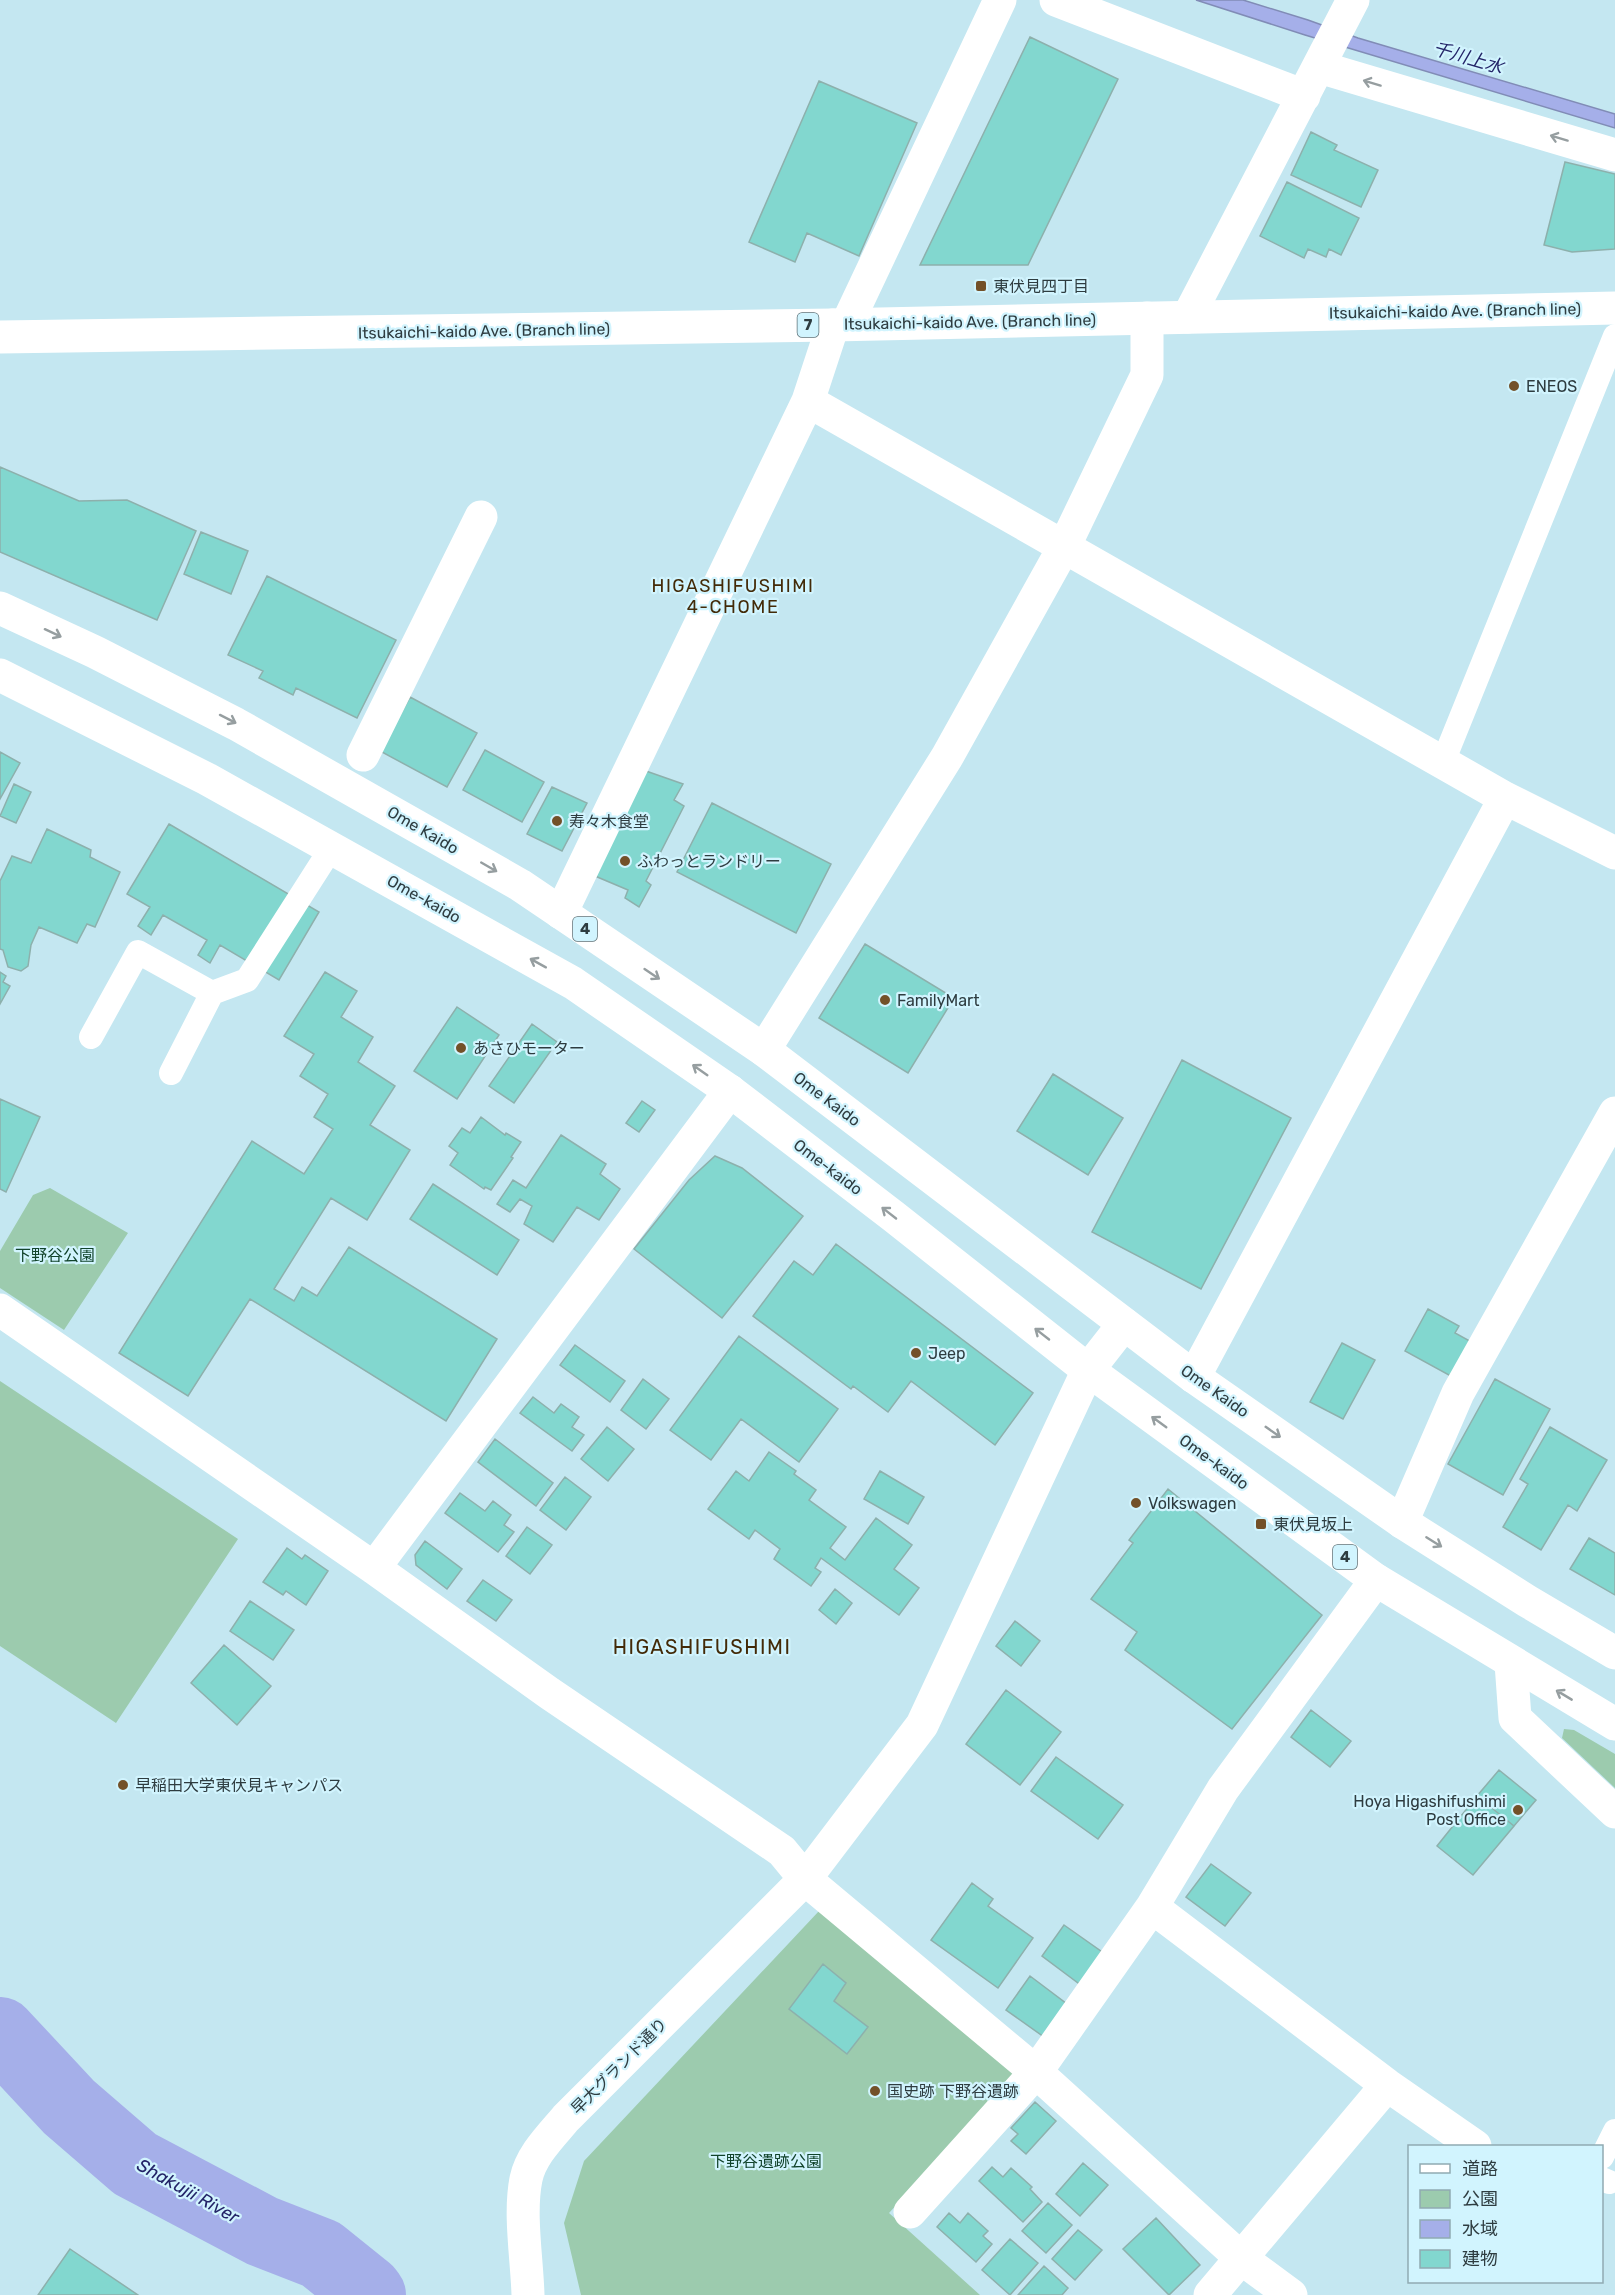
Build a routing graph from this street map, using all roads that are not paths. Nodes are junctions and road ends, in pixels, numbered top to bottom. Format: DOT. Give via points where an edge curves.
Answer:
graph roads {
  1 [pos="1000,0"];
  2 [pos="1056,0"];
  3 [pos="1335,35"];
  4 [pos="1304,96"];
  5 [pos="1615,155"];
  6 [pos="1615,308"];
  7 [pos="1188,317"];
  8 [pos="1147,318"];
  9 [pos="840,324"];
  10 [pos="1615,336"];
  11 [pos="0,337"];
  12 [pos="808,401"];
  13 [pos="481,518"];
  14 [pos="1064,547"];
  15 [pos="0,608"];
  16 [pos="0,675"];
  17 [pos="363,755"];
  18 [pos="1443,762"];
  19 [pos="1505,798"];
  20 [pos="332,847"];
  21 [pos="1615,853"];
  22 [pos="561,913"];
  23 [pos="212,993"];
  24 [pos="91,1037"];
  25 [pos="764,1050"];
  26 [pos="171,1073"];
  27 [pos="730,1091"];
  28 [pos="1615,1113"];
  29 [pos="0,1311"];
  30 [pos="1124,1324"];
  31 [pos="1088,1370"];
  32 [pos="1194,1377"];
  33 [pos="1402,1522"];
  34 [pos="374,1568"];
  35 [pos="1376,1580"];
  36 [pos="1615,1653"];
  37 [pos="1511,1663"];
  38 [pos="1615,1724"];
  39 [pos="1615,1812"];
  40 [pos="805,1879"];
  41 [pos="1152,1907"];
  42 [pos="1036,2072"];
  43 [pos="1387,2085"];
  44 [pos="1615,2131"];
  45 [pos="1474,2145"];
  46 [pos="1603,2155"];
  47 [pos="910,2212"];
  48 [pos="1242,2259"];
  49 [pos="528,2295"];
  50 [pos="1210,2295"];
  51 [pos="1291,2295"];
  1 -- 9 [label="street"];
  2 -- 4 [label="street"];
  3 -- 4 [label="street"];
  5 -- 3 [label="street, one-way"];
  4 -- 7 [label="street"];
  6 -- 7 [label="street, Itsukaichi-kaido Ave. (Branch line) / 7"];
  7 -- 8 [label="street, Itsukaichi-kaido Ave. (Branch line) / 7"];
  8 -- 9 [label="street, Itsukaichi-kaido Ave. (Branch line) / 7"];
  8 -- 14 [label="street" via="1147,375"];
  9 -- 11 [label="street, Itsukaichi-kaido Ave. (Branch line) / 7"];
  9 -- 12 [label="street"];
  10 -- 18 [label="lane"];
  12 -- 14 [label="street"];
  12 -- 22 [label="street"];
  13 -- 17 [label="street"];
  14 -- 18 [label="street"];
  14 -- 25 [label="street" via="947,757"];
  15 -- 22 [label="street, Ome Kaido / 4, one-way" via="236,724 520,885"];
  16 -- 20 [label="street, Ome-kaido / 4"];
  18 -- 19 [label="street"];
  19 -- 21 [label="street"];
  19 -- 32 [label="street"];
  20 -- 23 [label="lane" via="247,980"];
  27 -- 20 [label="street, Ome-kaido / 4, one-way" via="573,983"];
  22 -- 25 [label="street, Ome Kaido / 4, one-way"];
  23 -- 24 [label="lane" via="138,952"];
  23 -- 26 [label="lane"];
  25 -- 30 [label="street, Ome Kaido / 4"];
  31 -- 27 [label="street, Ome-kaido / 4, one-way"];
  27 -- 34 [label="street"];
  28 -- 33 [label="street" via="1458,1393"];
  29 -- 34 [label="street"];
  30 -- 31 [label="street, 早大グランド通り"];
  30 -- 32 [label="street, Ome Kaido / 4"];
  35 -- 31 [label="street, Ome-kaido / 4, one-way"];
  31 -- 40 [label="street, 早大グランド通り" via="922,1725"];
  32 -- 33 [label="street, Ome Kaido / 4, one-way"];
  33 -- 36 [label="street, Ome Kaido / 4, one-way"];
  34 -- 40 [label="street" via="559,1700 782,1851"];
  35 -- 37 [label="street, Ome-kaido / 4"];
  35 -- 41 [label="street" via="1222,1790"];
  38 -- 37 [label="street, Ome-kaido / 4, one-way"];
  37 -- 39 [label="street" via="1515,1718"];
  40 -- 42 [label="street"];
  40 -- 49 [label="street, 早大グランド通り" via="540,2148 526,2178"];
  41 -- 42 [label="street"];
  41 -- 43 [label="street"];
  42 -- 47 [label="street"];
  42 -- 48 [label="street"];
  43 -- 45 [label="street"];
  43 -- 48 [label="street"];
  44 -- 46 [label="lane"];
  48 -- 50 [label="street"];
  48 -- 51 [label="street"];
}
